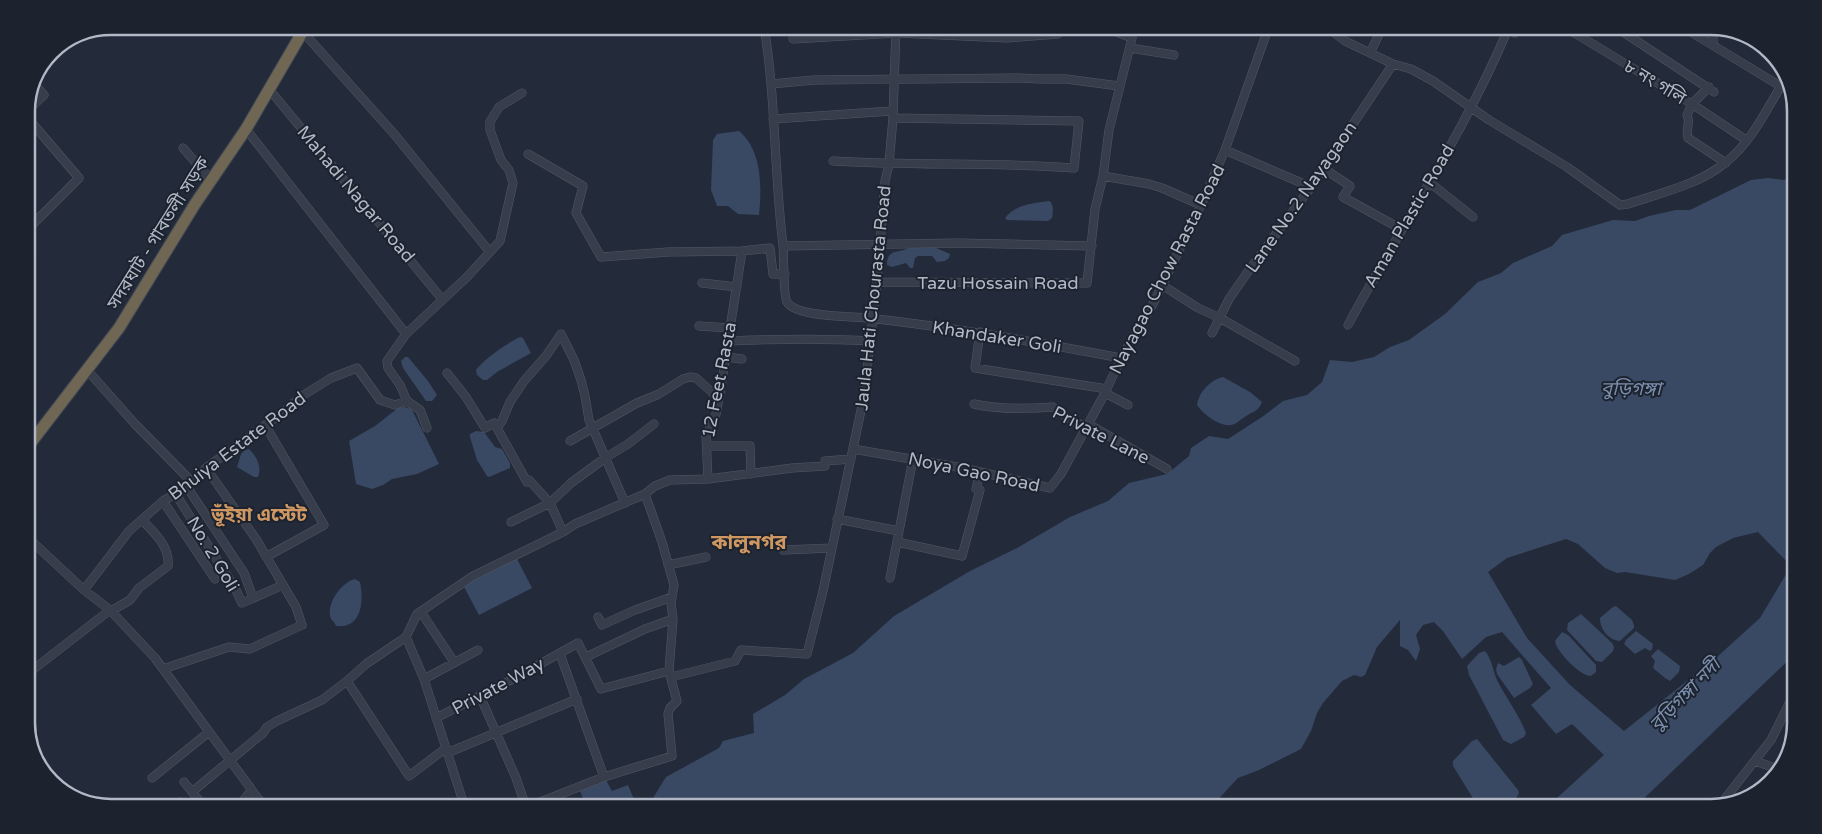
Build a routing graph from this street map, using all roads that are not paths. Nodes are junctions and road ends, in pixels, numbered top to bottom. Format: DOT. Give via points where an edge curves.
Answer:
graph roads {
  1 [pos="300,35"];
  2 [pos="309,35"];
  3 [pos="765,35"];
  4 [pos="840,35"];
  5 [pos="897,35"];
  6 [pos="966,35"];
  7 [pos="1045,35"];
  8 [pos="1124,35"];
  9 [pos="1266,35"];
  10 [pos="1338,35"];
  11 [pos="1379,35"];
  12 [pos="1505,35"];
  13 [pos="1578,35"];
  14 [pos="1636,35"];
  15 [pos="1697,35"];
  16 [pos="1713,35"];
  17 [pos="794,39"];
  18 [pos="1713,44"];
  19 [pos="1130,48"];
  20 [pos="1370,53"];
  21 [pos="1174,55"];
  22 [pos="1393,64"];
  23 [pos="894,80"];
  24 [pos="771,84"];
  25 [pos="1119,86"];
  26 [pos="1780,86"];
  27 [pos="39,89"];
  28 [pos="268,89"];
  29 [pos="522,93"];
  30 [pos="36,103"];
  31 [pos="1692,104"];
  32 [pos="1471,108"];
  33 [pos="893,114"];
  34 [pos="774,119"];
  35 [pos="35,127"];
  36 [pos="246,129"];
  37 [pos="1746,140"];
  38 [pos="183,148"];
  39 [pos="1225,150"];
  40 [pos="528,154"];
  41 [pos="833,161"];
  42 [pos="1726,163"];
  43 [pos="889,164"];
  44 [pos="1323,168"];
  45 [pos="1103,176"];
  46 [pos="211,180"];
  47 [pos="1429,182"];
  48 [pos="1311,187"];
  49 [pos="1201,205"];
  50 [pos="1473,217"];
  51 [pos="35,222"];
  52 [pos="1402,229"];
  53 [pos="880,244"];
  54 [pos="783,246"];
  55 [pos="1092,246"];
  56 [pos="489,251"];
  57 [pos="742,251"];
  58 [pos="785,274"];
  59 [pos="877,282"];
  60 [pos="702,283"];
  61 [pos="1162,285"];
  62 [pos="737,288"];
  63 [pos="442,299"];
  64 [pos="872,318"];
  65 [pos="1220,318"];
  66 [pos="1348,325"];
  67 [pos="699,326"];
  68 [pos="730,328"];
  69 [pos="980,332"];
  70 [pos="1212,333"];
  71 [pos="406,334"];
  72 [pos="729,341"];
  73 [pos="871,342"];
  74 [pos="726,357"];
  75 [pos="1121,358"];
  76 [pos="742,359"];
  77 [pos="1295,362"];
  78 [pos="88,371"];
  79 [pos="447,373"];
  80 [pos="1106,391"];
  81 [pos="407,400"];
  82 [pos="718,400"];
  83 [pos="974,404"];
  84 [pos="1128,406"];
  85 [pos="654,424"];
  86 [pos="1088,424"];
  87 [pos="265,425"];
  88 [pos="427,428"];
  89 [pos="497,428"];
  90 [pos="592,428"];
  91 [pos="35,431"];
  92 [pos="570,441"];
  93 [pos="707,446"];
  94 [pos="853,449"];
  95 [pos="605,458"];
  96 [pos="851,459"];
  97 [pos="913,459"];
  98 [pos="206,468"];
  99 [pos="1166,469"];
  100 [pos="980,472"];
  101 [pos="751,474"];
  102 [pos="708,479"];
  103 [pos="189,484"];
  104 [pos="175,493"];
  105 [pos="645,494"];
  106 [pos="163,501"];
  107 [pos="550,503"];
  108 [pos="625,503"];
  109 [pos="837,519"];
  110 [pos="142,520"];
  111 [pos="511,522"];
  112 [pos="899,531"];
  113 [pos="563,532"];
  114 [pos="897,542"];
  115 [pos="35,545"];
  116 [pos="832,548"];
  117 [pos="783,550"];
  118 [pos="266,557"];
  119 [pos="706,557"];
  120 [pos="668,565"];
  121 [pos="890,578"];
  122 [pos="215,579"];
  123 [pos="283,585"];
  124 [pos="84,590"];
  125 [pos="672,596"];
  126 [pos="253,598"];
  127 [pos="111,610"];
  128 [pos="421,612"];
  129 [pos="598,617"];
  130 [pos="672,619"];
  131 [pos="406,637"];
  132 [pos="478,650"];
  133 [pos="560,654"];
  134 [pos="586,657"];
  135 [pos="454,662"];
  136 [pos="35,668"];
  137 [pos="163,670"];
  138 [pos="670,674"];
  139 [pos="424,679"];
  140 [pos="347,681"];
  141 [pos="480,696"];
  142 [pos="577,699"];
  143 [pos="1787,708"];
  144 [pos="436,718"];
  145 [pos="210,732"];
  146 [pos="497,732"];
  147 [pos="446,750"];
  148 [pos="230,761"];
  149 [pos="1755,761"];
  150 [pos="1772,767"];
  151 [pos="604,777"];
  152 [pos="152,778"];
  153 [pos="184,782"];
  154 [pos="251,791"];
  155 [pos="192,792"];
  156 [pos="1726,798"];
  157 [pos="198,799"];
  158 [pos="244,799"];
  159 [pos="258,799"];
  160 [pos="462,799"];
  161 [pos="523,799"];
  162 [pos="547,799"];
  1 -- 28 [label="highway, সদরঘাট - গাবতলী সড়ক"];
  2 -- 56 [label="street"];
  3 -- 24 [label="street"];
  4 -- 17 [label="street"];
  5 -- 23 [label="street, Jaula Hati Chourasta Road"];
  6 -- 7 [label="street" via="1007,38"];
  8 -- 19 [label="street" via="1132,38"];
  9 -- 39 [label="street, Nayagao Chow Rasta Road"];
  10 -- 20 [label="street"];
  11 -- 20 [label="street"];
  12 -- 32 [label="street, Aman Plastic Road"];
  13 -- 31 [label="street, ৮ নং গলি"];
  14 -- 31 [label="street" via="1712,89"];
  15 -- 18 [label="street"];
  16 -- 18 [label="street"];
  18 -- 26 [label="street"];
  19 -- 21 [label="street"];
  19 -- 25 [label="street, Tazu Hossain Road"];
  20 -- 22 [label="street"];
  22 -- 32 [label="street" via="1433,81"];
  22 -- 44 [label="street, Lane No.2 Nayagaon"];
  23 -- 24 [label="street" via="814,80"];
  23 -- 25 [label="street" via="1066,79"];
  23 -- 33 [label="street, Jaula Hati Chourasta Road"];
  24 -- 34 [label="street"];
  25 -- 45 [label="street, Tazu Hossain Road"];
  26 -- 37 [label="street"];
  27 -- 30 [label="street" via="44,95"];
  28 -- 36 [label="highway, সদরঘাট - গাবতলী সড়ক"];
  28 -- 63 [label="street, Mahadi Nagar Road"];
  29 -- 56 [label="street" via="499,106 490,122 501,160 513,183 500,241"];
  31 -- 37 [label="street, ৮ নং গলি"];
  31 -- 42 [label="street" via="1687,116 1688,138"];
  32 -- 42 [label="street" via="1567,166 1620,205 1693,181"];
  32 -- 47 [label="street, Aman Plastic Road"];
  33 -- 34 [label="street"];
  33 -- 43 [label="street, Jaula Hati Chourasta Road"];
  33 -- 43 [label="street" via="1079,121 1074,168"];
  34 -- 54 [label="street"];
  35 -- 51 [label="street" via="79,178"];
  36 -- 46 [label="highway, সদরঘাট - গাবতলী সড়ক"];
  36 -- 71 [label="street"];
  37 -- 42 [label="street"];
  38 -- 46 [label="street"];
  39 -- 48 [label="street"];
  39 -- 49 [label="street, Nayagao Chow Rasta Road"];
  40 -- 57 [label="street" via="583,186 576,213 601,257"];
  41 -- 43 [label="street"];
  43 -- 53 [label="street, Jaula Hati Chourasta Road"];
  44 -- 48 [label="street, Lane No.2 Nayagaon"];
  44 -- 52 [label="street" via="1350,186 1344,197"];
  45 -- 49 [label="street" via="1162,188"];
  45 -- 55 [label="street, Tazu Hossain Road" via="1095,209"];
  46 -- 78 [label="highway, সদরঘাট - গাবতলী সড়ক" via="119,328"];
  47 -- 50 [label="street"];
  47 -- 52 [label="street, Aman Plastic Road"];
  48 -- 65 [label="street, Lane No.2 Nayagaon" via="1247,273"];
  49 -- 61 [label="street, Nayagao Chow Rasta Road"];
  52 -- 66 [label="street, Aman Plastic Road"];
  53 -- 54 [label="street"];
  53 -- 55 [label="street" via="958,242"];
  53 -- 59 [label="street, Jaula Hati Chourasta Road"];
  54 -- 58 [label="street"];
  55 -- 59 [label="street, Tazu Hossain Road" via="1087,284"];
  56 -- 63 [label="street"];
  57 -- 58 [label="street" via="770,248 773,274"];
  57 -- 62 [label="street, 12 Feet Rasta"];
  58 -- 64 [label="street, Khandaker Goli" via="786,301 791,306 806,312"];
  59 -- 64 [label="street, Jaula Hati Chourasta Road"];
  60 -- 62 [label="street"];
  61 -- 65 [label="street"];
  61 -- 75 [label="street, Nayagao Chow Rasta Road"];
  62 -- 68 [label="street, 12 Feet Rasta"];
  63 -- 71 [label="street"];
  64 -- 69 [label="street, Khandaker Goli"];
  64 -- 73 [label="street, Jaula Hati Chourasta Road"];
  65 -- 70 [label="street, Lane No.2 Nayagaon"];
  65 -- 77 [label="street"];
  67 -- 68 [label="street"];
  68 -- 72 [label="street, 12 Feet Rasta"];
  69 -- 75 [label="street, Khandaker Goli"];
  69 -- 80 [label="street" via="975,368"];
  71 -- 81 [label="street" via="387,361"];
  72 -- 73 [label="street" via="835,339"];
  72 -- 74 [label="street, 12 Feet Rasta"];
  73 -- 94 [label="street, Jaula Hati Chourasta Road"];
  74 -- 76 [label="street"];
  74 -- 82 [label="street, 12 Feet Rasta"];
  75 -- 80 [label="street, Nayagao Chow Rasta Road"];
  78 -- 91 [label="highway, সদরঘাট - গাবতলী সড়ক"];
  78 -- 103 [label="street"];
  79 -- 89 [label="street" via="485,428 494,423"];
  80 -- 84 [label="street"];
  80 -- 86 [label="street, Nayagao Chow Rasta Road"];
  81 -- 87 [label="street, Bhuiya Estate Road" via="395,406 380,400 357,368 330,378"];
  81 -- 88 [label="street" via="420,410"];
  82 -- 90 [label="street" via="696,378 690,377"];
  82 -- 93 [label="street, 12 Feet Rasta" via="716,414 706,436"];
  83 -- 86 [label="street, Private Lane" via="998,408 1054,407 1072,421 1085,426"];
  85 -- 95 [label="street"];
  86 -- 99 [label="street, Private Lane"];
  86 -- 100 [label="street, Noya Gao Road" via="1050,488"];
  87 -- 98 [label="street, Bhuiya Estate Road"];
  87 -- 118 [label="street" via="324,524"];
  89 -- 90 [label="street" via="524,381 561,334 581,380"];
  89 -- 107 [label="street" via="527,482 529,480"];
  90 -- 92 [label="street"];
  90 -- 95 [label="street"];
  93 -- 101 [label="street" via="750,446"];
  93 -- 102 [label="street, 12 Feet Rasta"];
  94 -- 96 [label="street, Jaula Hati Chourasta Road"];
  94 -- 97 [label="street, Noya Gao Road"];
  95 -- 107 [label="street" via="571,482"];
  95 -- 108 [label="street"];
  96 -- 101 [label="street" via="825,462 825,466"];
  96 -- 109 [label="street, Jaula Hati Chourasta Road"];
  97 -- 100 [label="street, Noya Gao Road"];
  97 -- 112 [label="street"];
  98 -- 103 [label="street, Bhuiya Estate Road"];
  98 -- 118 [label="street"];
  100 -- 114 [label="street" via="976,489 980,490 962,556"];
  101 -- 102 [label="street"];
  102 -- 105 [label="street" via="670,480"];
  103 -- 104 [label="street, Bhuiya Estate Road"];
  103 -- 126 [label="street" via="244,573"];
  104 -- 106 [label="street, Bhuiya Estate Road"];
  104 -- 126 [label="street, No. 2 Goli" via="242,602"];
  105 -- 108 [label="street"];
  105 -- 120 [label="street"];
  106 -- 110 [label="street, Bhuiya Estate Road"];
  106 -- 122 [label="street"];
  107 -- 111 [label="street"];
  107 -- 113 [label="street"];
  108 -- 113 [label="street"];
  109 -- 112 [label="street"];
  109 -- 116 [label="street, Jaula Hati Chourasta Road"];
  110 -- 124 [label="street, Bhuiya Estate Road" via="129,531"];
  110 -- 127 [label="street" via="160,539 169,556 168,566 139,588 130,600"];
  112 -- 114 [label="street"];
  113 -- 128 [label="street" via="472,576"];
  114 -- 121 [label="street"];
  115 -- 124 [label="street"];
  116 -- 117 [label="street"];
  116 -- 138 [label="street, Jaula Hati Chourasta Road" via="807,654 741,650 735,661"];
  118 -- 123 [label="street"];
  119 -- 120 [label="street"];
  120 -- 125 [label="street" via="674,585"];
  123 -- 126 [label="street, No. 2 Goli"];
  123 -- 137 [label="street" via="302,625 250,649 230,647"];
  124 -- 127 [label="street"];
  125 -- 129 [label="street" via="602,625"];
  125 -- 130 [label="street"];
  127 -- 136 [label="street"];
  127 -- 137 [label="street"];
  128 -- 131 [label="street"];
  128 -- 135 [label="street"];
  130 -- 134 [label="street"];
  130 -- 138 [label="street"];
  131 -- 139 [label="street"];
  131 -- 140 [label="street"];
  132 -- 135 [label="street"];
  133 -- 134 [label="street, Private Way" via="578,643"];
  133 -- 141 [label="street, Private Way"];
  133 -- 142 [label="street"];
  134 -- 138 [label="street" via="601,689"];
  135 -- 139 [label="street"];
  137 -- 145 [label="street"];
  138 -- 151 [label="street" via="677,701 668,714 672,756"];
  139 -- 144 [label="street"];
  140 -- 147 [label="street" via="409,776"];
  140 -- 148 [label="street" via="322,700 276,720"];
  141 -- 144 [label="street, Private Way"];
  141 -- 146 [label="street"];
  142 -- 146 [label="street"];
  142 -- 151 [label="street"];
  143 -- 149 [label="street" via="1771,740"];
  144 -- 147 [label="street"];
  145 -- 148 [label="street"];
  145 -- 152 [label="street"];
  146 -- 147 [label="street"];
  146 -- 161 [label="street"];
  147 -- 160 [label="street"];
  148 -- 154 [label="street"];
  148 -- 155 [label="street"];
  149 -- 150 [label="street"];
  149 -- 156 [label="street"];
  151 -- 162 [label="street"];
  153 -- 155 [label="street"];
  154 -- 158 [label="street"];
  154 -- 159 [label="street"];
  155 -- 157 [label="street"];
}
